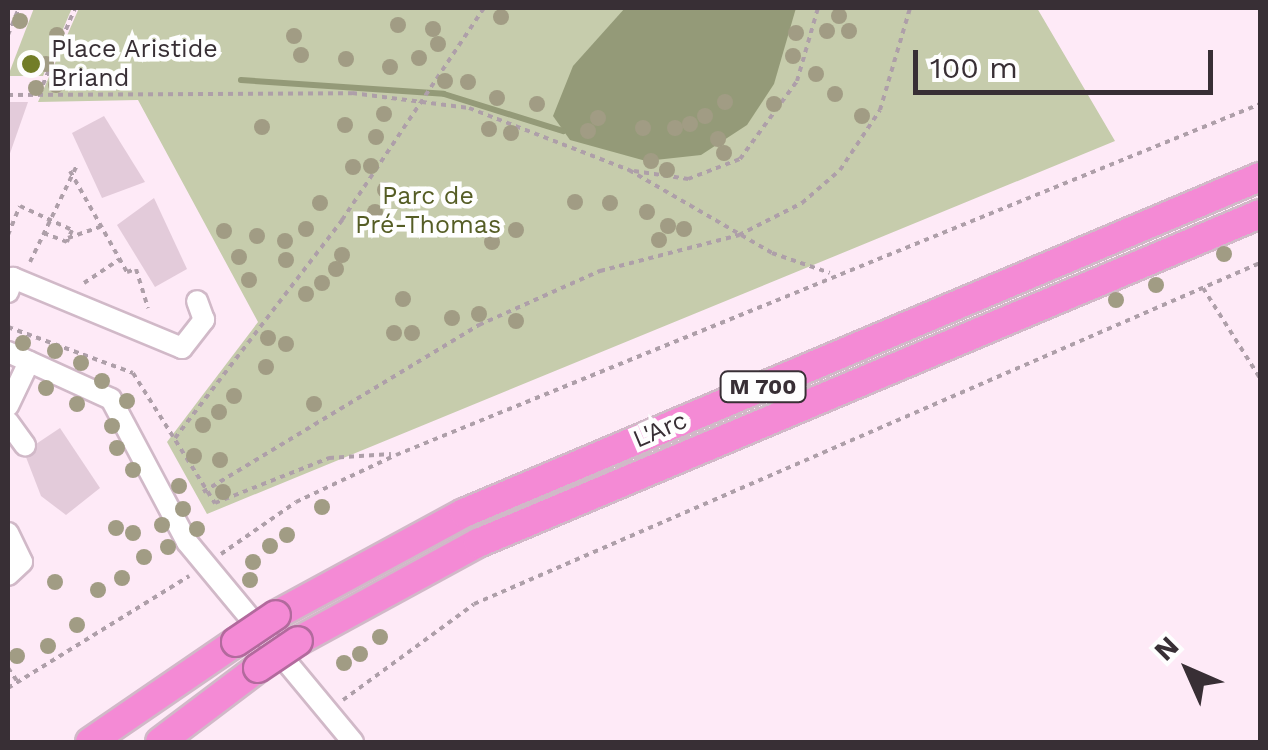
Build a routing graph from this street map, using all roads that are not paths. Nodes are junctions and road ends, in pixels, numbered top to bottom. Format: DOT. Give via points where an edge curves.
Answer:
graph roads {
  1 [pos="1260,177"];
  2 [pos="1260,214"];
  3 [pos="14,286"];
  4 [pos="197,301"];
  5 [pos="8,352"];
  6 [pos="28,362"];
  7 [pos="8,406"];
  8 [pos="8,422"];
  9 [pos="25,444"];
  10 [pos="8,533"];
  11 [pos="8,575"];
  12 [pos="90,742"];
  13 [pos="160,742"];
  14 [pos="353,742"];
  1 -- 12 [label="highway, L'Arc / M 700, bridge" via="464,513 276,615"];
  2 -- 13 [label="highway, L'Arc / M 700, bridge" via="478,542 298,641"];
  3 -- 4 [label="street" via="182,348 204,320"];
  5 -- 6 [label="street"];
  6 -- 7 [label="street"];
  6 -- 14 [label="street" via="111,399 207,568"];
  8 -- 9 [label="street"];
  10 -- 11 [label="street" via="22,562"];
}
